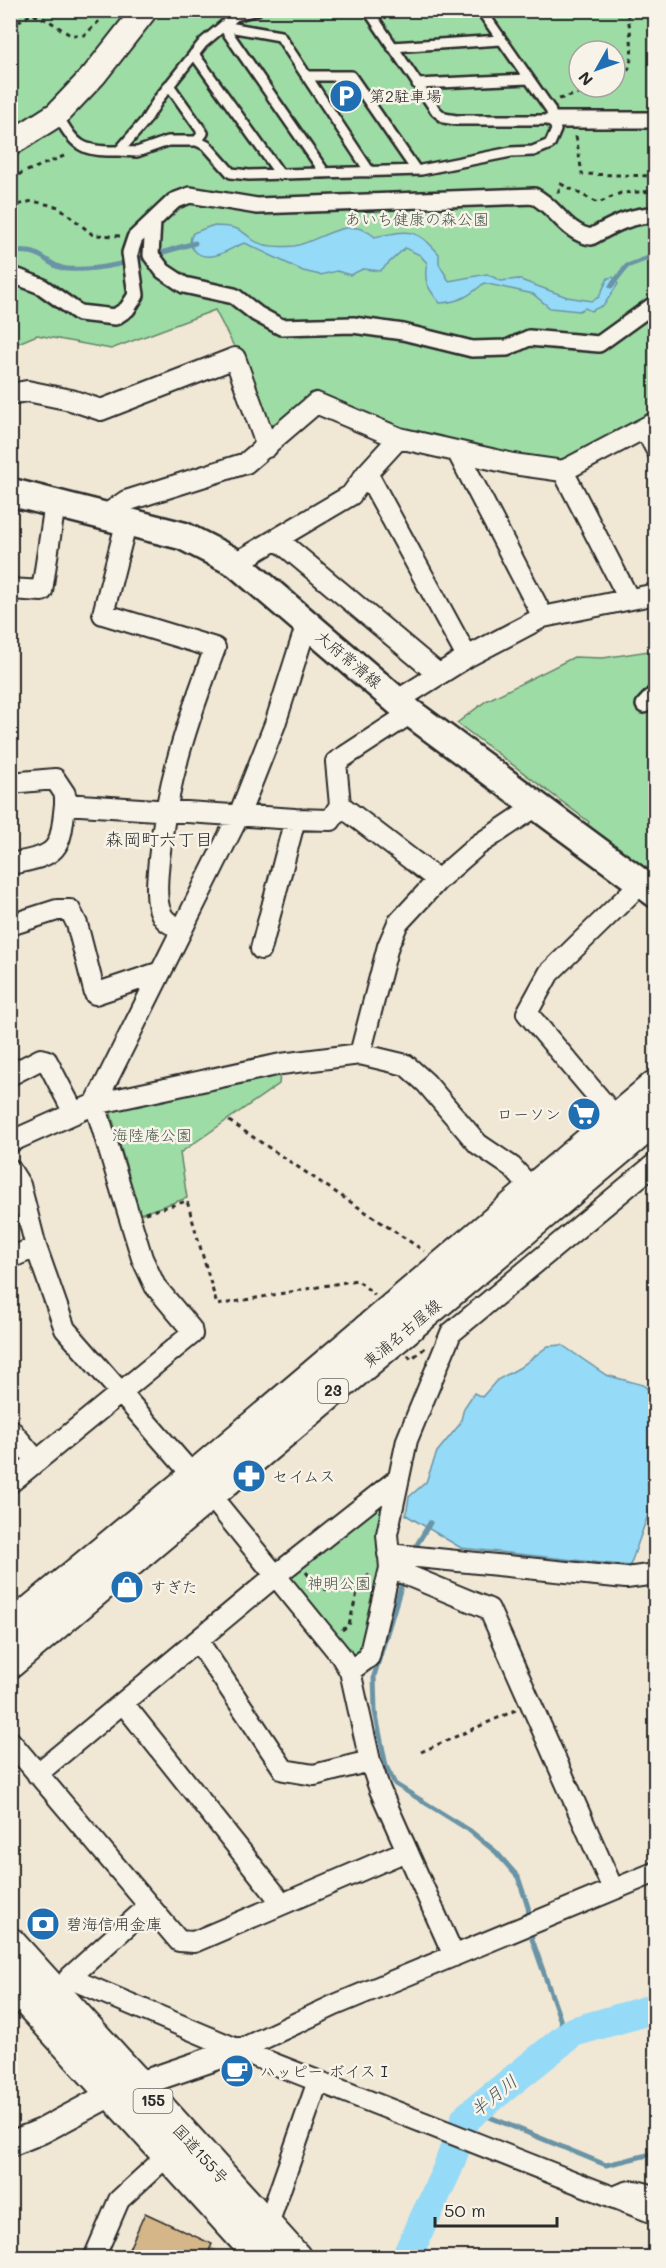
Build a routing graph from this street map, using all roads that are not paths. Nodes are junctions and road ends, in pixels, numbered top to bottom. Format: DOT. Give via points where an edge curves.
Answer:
graph roads {
  1 [pos="145,10"];
  2 [pos="257,10"];
  3 [pos="368,10"];
  4 [pos="481,10"];
  5 [pos="223,26"];
  6 [pos="501,40"];
  7 [pos="392,47"];
  8 [pos="194,54"];
  9 [pos="306,76"];
  10 [pos="528,79"];
  11 [pos="417,84"];
  12 [pos="169,85"];
  13 [pos="57,114"];
  14 [pos="553,120"];
  15 [pos="656,120"];
  16 [pos="197,141"];
  17 [pos="10,144"];
  18 [pos="119,151"];
  19 [pos="416,170"];
  20 [pos="370,172"];
  21 [pos="325,173"];
  22 [pos="280,174"];
  23 [pos="656,215"];
  24 [pos="153,222"];
  25 [pos="10,279"];
  26 [pos="656,303"];
  27 [pos="10,394"];
  28 [pos="650,425"];
  29 [pos="399,438"];
  30 [pos="267,447"];
  31 [pos="656,449"];
  32 [pos="458,453"];
  33 [pos="563,471"];
  34 [pos="366,473"];
  35 [pos="10,492"];
  36 [pos="55,503"];
  37 [pos="117,517"];
  38 [pos="277,539"];
  39 [pos="236,563"];
  40 [pos="10,589"];
  41 [pos="656,594"];
  42 [pos="629,599"];
  43 [pos="543,617"];
  44 [pos="307,623"];
  45 [pos="466,657"];
  46 [pos="438,675"];
  47 [pos="656,692"];
  48 [pos="644,705"];
  49 [pos="404,707"];
  50 [pos="10,783"];
  51 [pos="65,804"];
  52 [pos="340,805"];
  53 [pos="538,806"];
  54 [pos="164,810"];
  55 [pos="239,815"];
  56 [pos="296,819"];
  57 [pos="10,864"];
  58 [pos="438,880"];
  59 [pos="648,888"];
  60 [pos="10,925"];
  61 [pos="182,928"];
  62 [pos="261,950"];
  63 [pos="158,973"];
  64 [pos="360,1054"];
  65 [pos="10,1075"];
  66 [pos="656,1085"];
  67 [pos="95,1104"];
  68 [pos="74,1113"];
  69 [pos="616,1118"];
  70 [pos="656,1119"];
  71 [pos="10,1142"];
  72 [pos="656,1163"];
  73 [pos="10,1169"];
  74 [pos="532,1189"];
  75 [pos="36,1247"];
  76 [pos="10,1258"];
  77 [pos="122,1393"];
  78 [pos="10,1429"];
  79 [pos="37,1461"];
  80 [pos="399,1478"];
  81 [pos="10,1483"];
  82 [pos="202,1486"];
  83 [pos="383,1562"];
  84 [pos="656,1574"];
  85 [pos="275,1576"];
  86 [pos="10,1628"];
  87 [pos="198,1641"];
  88 [pos="10,1663"];
  89 [pos="350,1671"];
  90 [pos="123,1703"];
  91 [pos="10,1741"];
  92 [pos="370,1761"];
  93 [pos="37,1774"];
  94 [pos="406,1851"];
  95 [pos="656,1872"];
  96 [pos="613,1889"];
  97 [pos="282,1903"];
  98 [pos="149,1906"];
  99 [pos="10,1944"];
  100 [pos="454,1956"];
  101 [pos="10,1981"];
  102 [pos="239,2050"];
  103 [pos="318,2081"];
  104 [pos="125,2088"];
  105 [pos="10,2144"];
  106 [pos="169,2154"];
  107 [pos="614,2198"];
  108 [pos="656,2198"];
  109 [pos="656,2214"];
  110 [pos="267,2227"];
  111 [pos="94,2258"];
  112 [pos="263,2258"];
  113 [pos="295,2258"];
  1 -- 13 [label="street" via="94,75"];
  2 -- 5 [label="lane" via="235,15"];
  3 -- 7 [label="lane"];
  4 -- 6 [label="lane"];
  5 -- 8 [label="lane"];
  5 -- 9 [label="lane" via="280,36"];
  5 -- 21 [label="lane"];
  6 -- 7 [label="lane"];
  6 -- 10 [label="lane"];
  7 -- 11 [label="lane"];
  8 -- 12 [label="lane"];
  8 -- 22 [label="lane"];
  9 -- 19 [label="lane" via="351,76"];
  9 -- 20 [label="lane"];
  10 -- 11 [label="lane"];
  10 -- 14 [label="lane" via="550,109"];
  11 -- 14 [label="lane" via="444,118"];
  12 -- 16 [label="lane" via="203,133"];
  12 -- 18 [label="lane"];
  13 -- 17 [label="street"];
  13 -- 18 [label="lane" via="71,139 93,152"];
  14 -- 15 [label="street"];
  14 -- 19 [label="lane" via="556,130 550,144 533,152 511,152"];
  16 -- 18 [label="lane" via="168,141 137,153"];
  16 -- 22 [label="lane" via="207,146 231,172"];
  19 -- 20 [label="lane"];
  20 -- 21 [label="lane"];
  21 -- 22 [label="lane"];
  23 -- 24 [label="street" via="616,223 591,237 579,235 548,203 534,196 257,206 190,195 174,201"];
  24 -- 25 [label="street" via="135,238 130,253 135,295 127,309 115,317 79,313 41,286 18,277"];
  24 -- 26 [label="street" via="151,255 163,271 184,285 234,296 281,327 353,325 403,332 472,349 507,348 529,338 599,344"];
  27 -- 30 [label="street" via="27,391 101,410 235,358"];
  28 -- 31 [label="street"];
  28 -- 33 [label="street"];
  29 -- 30 [label="street" via="316,403"];
  29 -- 32 [label="street"];
  29 -- 34 [label="street"];
  30 -- 37 [label="street" via="246,463 126,501"];
  32 -- 33 [label="street"];
  32 -- 43 [label="street"];
  33 -- 42 [label="street"];
  34 -- 38 [label="street" via="351,495"];
  34 -- 45 [label="street"];
  35 -- 36 [label="main road, 大府常滑線"];
  36 -- 37 [label="main road, 大府常滑線"];
  36 -- 40 [label="street" via="42,591"];
  37 -- 39 [label="main road, 大府常滑線" via="183,536"];
  37 -- 54 [label="street" via="103,614 215,648 183,732"];
  38 -- 39 [label="street"];
  38 -- 46 [label="street"];
  39 -- 44 [label="main road, 大府常滑線"];
  41 -- 42 [label="street"];
  42 -- 43 [label="street"];
  43 -- 45 [label="street"];
  44 -- 49 [label="main road, 大府常滑線"];
  44 -- 55 [label="street" via="275,724"];
  45 -- 46 [label="street"];
  46 -- 49 [label="street"];
  47 -- 48 [label="street"];
  49 -- 52 [label="street" via="336,762"];
  49 -- 53 [label="main road, 大府常滑線"];
  50 -- 51 [label="street" via="55,779 66,794"];
  51 -- 54 [label="street"];
  51 -- 57 [label="street" via="62,840 52,852"];
  52 -- 56 [label="street" via="331,820"];
  52 -- 58 [label="street"];
  53 -- 58 [label="street" via="478,844"];
  53 -- 59 [label="main road, 大府常滑線"];
  54 -- 55 [label="street"];
  54 -- 61 [label="street" via="157,878 160,912 166,921"];
  55 -- 56 [label="street"];
  55 -- 61 [label="street"];
  56 -- 62 [label="street"];
  58 -- 64 [label="street" via="398,923 388,946"];
  59 -- 69 [label="street" via="549,973 527,1013"];
  60 -- 63 [label="street" via="70,909 95,994"];
  61 -- 63 [label="street"];
  63 -- 67 [label="street"];
  64 -- 67 [label="street" via="281,1064"];
  64 -- 74 [label="street" via="406,1065 477,1144 512,1167"];
  65 -- 68 [label="street" via="41,1059 47,1061"];
  66 -- 69 [label="main road, 東浦名古屋線 / 23"];
  67 -- 68 [label="street"];
  67 -- 77 [label="street" via="142,1258 155,1286 192,1334"];
  68 -- 71 [label="street"];
  69 -- 74 [label="main road, 東浦名古屋線 / 23"];
  70 -- 82 [label="main road, 東浦名古屋線 / 23"];
  72 -- 80 [label="street" via="451,1333 407,1440"];
  73 -- 75 [label="street" via="20,1185"];
  74 -- 82 [label="main road, 東浦名古屋線 / 23" via="389,1311"];
  75 -- 76 [label="street"];
  75 -- 77 [label="street" via="65,1329"];
  77 -- 79 [label="street"];
  77 -- 82 [label="street"];
  78 -- 79 [label="street"];
  79 -- 81 [label="street"];
  80 -- 83 [label="street"];
  80 -- 85 [label="street"];
  82 -- 85 [label="street"];
  82 -- 86 [label="main road, 東浦名古屋線 / 23"];
  82 -- 88 [label="main road, 東浦名古屋線 / 23"];
  83 -- 84 [label="street" via="626,1578"];
  83 -- 89 [label="street" via="369,1657"];
  83 -- 96 [label="street" via="489,1609"];
  85 -- 87 [label="street"];
  85 -- 89 [label="street" via="330,1640"];
  87 -- 90 [label="street"];
  87 -- 92 [label="street" via="284,1770 314,1775"];
  89 -- 92 [label="street"];
  90 -- 93 [label="street"];
  90 -- 97 [label="street"];
  91 -- 93 [label="street"];
  92 -- 94 [label="street"];
  93 -- 98 [label="street"];
  94 -- 97 [label="street"];
  94 -- 100 [label="street"];
  95 -- 96 [label="street"];
  96 -- 100 [label="street"];
  97 -- 98 [label="street" via="194,1942 179,1941"];
  98 -- 102 [label="street" via="69,1978"];
  99 -- 104 [label="highway, 国道155号 / 155"];
  100 -- 102 [label="street"];
  101 -- 104 [label="highway, 国道155号 / 155"];
  102 -- 103 [label="street"];
  102 -- 104 [label="street"];
  103 -- 107 [label="street"];
  103 -- 110 [label="street"];
  104 -- 105 [label="street"];
  104 -- 106 [label="highway, 国道155号 / 155"];
  104 -- 110 [label="highway, 国道155号 / 155"];
  106 -- 111 [label="street" via="119,2200"];
  106 -- 112 [label="highway, 国道155号 / 155"];
  107 -- 108 [label="street" via="627,2190 639,2190"];
  107 -- 109 [label="street"];
  110 -- 113 [label="highway, 国道155号 / 155"];
}
